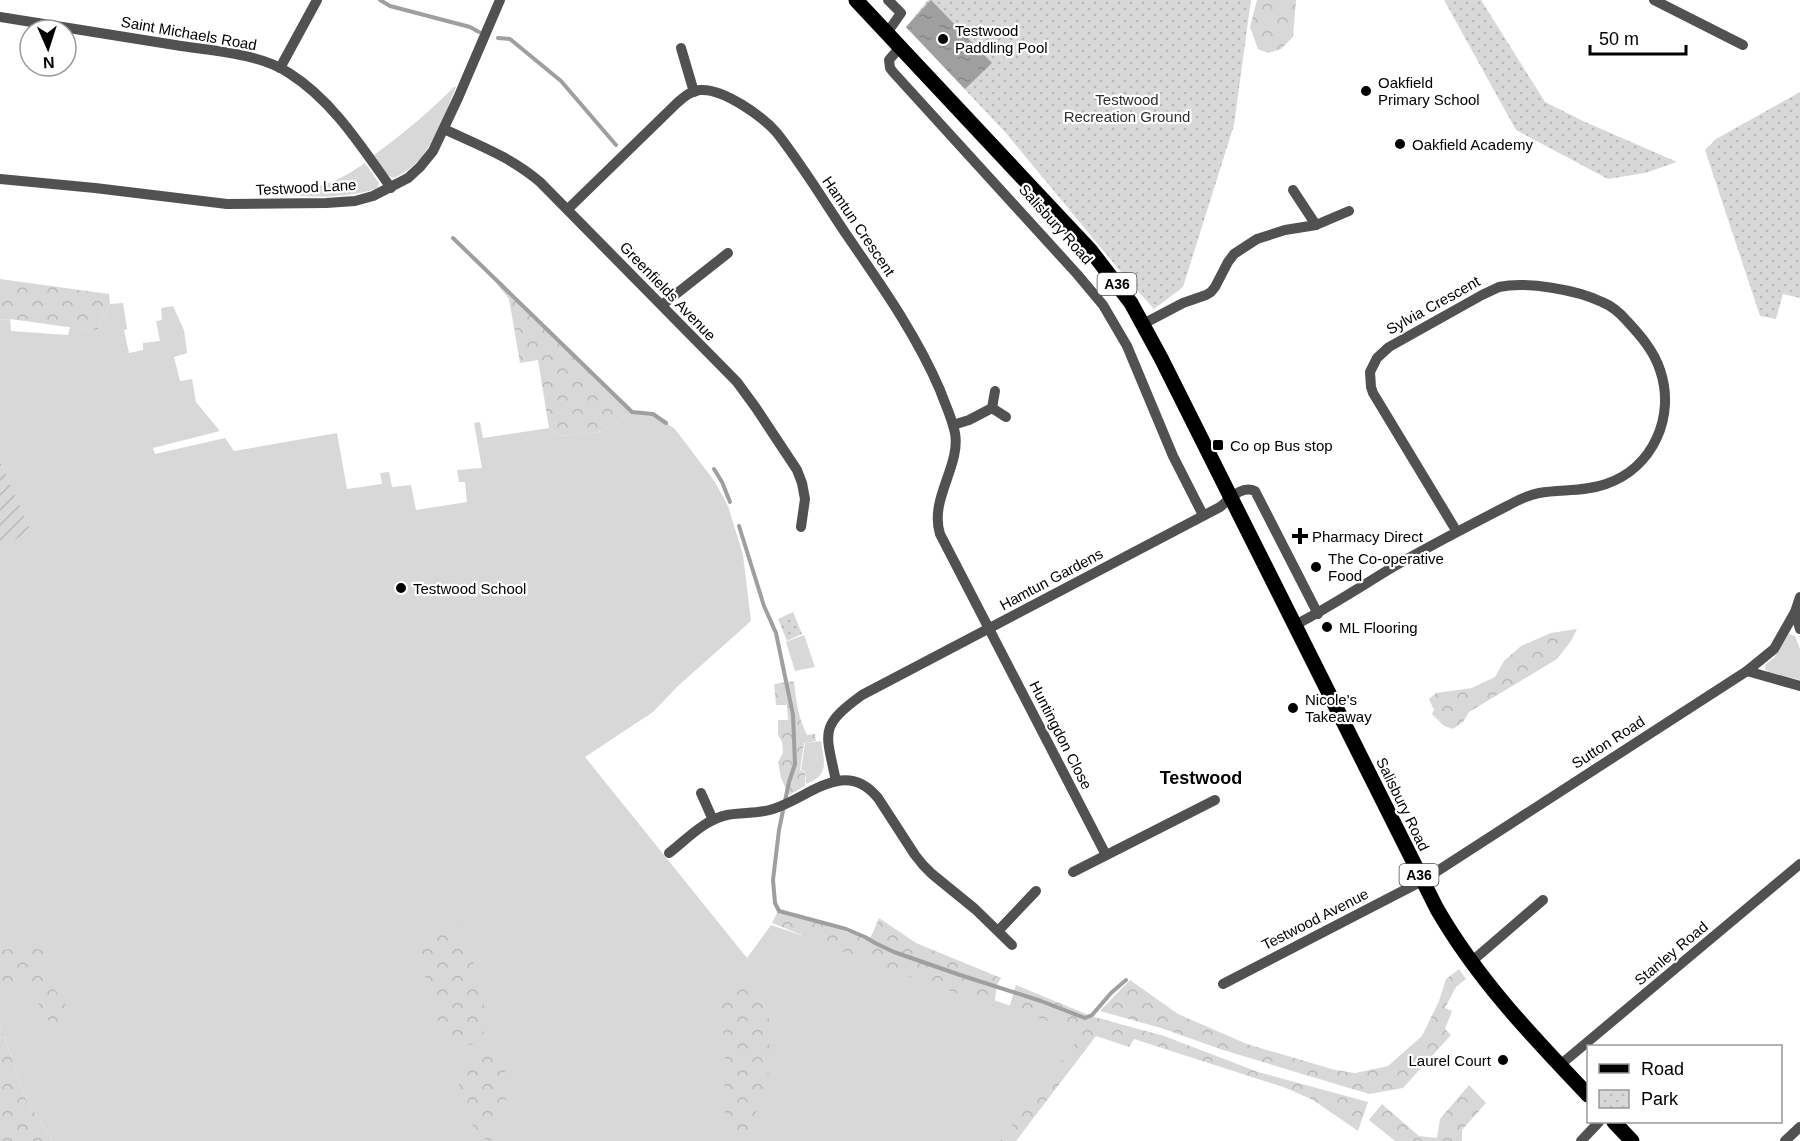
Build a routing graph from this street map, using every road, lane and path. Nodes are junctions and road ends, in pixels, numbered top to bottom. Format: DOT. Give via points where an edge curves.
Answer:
graph roads {
  1 [pos="317,0"];
  2 [pos="500,0"];
  3 [pos="856,0"];
  4 [pos="888,0"];
  5 [pos="1654,0"];
  6 [pos="1675,5"];
  7 [pos="0,17"];
  8 [pos="887,33"];
  9 [pos="1743,45"];
  10 [pos="900,47"];
  11 [pos="681,48"];
  12 [pos="280,68"];
  13 [pos="694,92"];
  14 [pos="444,129"];
  15 [pos="0,179"];
  16 [pos="391,188"];
  17 [pos="1293,190"];
  18 [pos="568,209"];
  19 [pos="1348,211"];
  20 [pos="1316,225"];
  21 [pos="728,253"];
  22 [pos="662,306"];
  23 [pos="1143,324"];
  24 [pos="995,391"];
  25 [pos="992,408"];
  26 [pos="1006,417"];
  27 [pos="953,425"];
  28 [pos="1232,498"];
  29 [pos="1203,515"];
  30 [pos="801,527"];
  31 [pos="1457,532"];
  32 [pos="1800,597"];
  33 [pos="1795,612"];
  34 [pos="1318,614"];
  35 [pos="1294,626"];
  36 [pos="989,628"];
  37 [pos="1800,629"];
  38 [pos="1747,672"];
  39 [pos="1800,686"];
  40 [pos="836,781"];
  41 [pos="701,793"];
  42 [pos="1215,800"];
  43 [pos="712,820"];
  44 [pos="669,853"];
  45 [pos="1106,855"];
  46 [pos="1800,864"];
  47 [pos="1073,872"];
  48 [pos="1422,881"];
  49 [pos="1036,891"];
  50 [pos="1543,900"];
  51 [pos="999,930"];
  52 [pos="1012,945"];
  53 [pos="1471,962"];
  54 [pos="1223,984"];
  55 [pos="1560,1065"];
  56 [pos="1587,1094"];
  57 [pos="1598,1123"];
  58 [pos="1615,1123"];
  59 [pos="1800,1127"];
  60 [pos="1581,1141"];
  61 [pos="1632,1141"];
  62 [pos="1785,1141"];
  1 -- 12 [label="street"];
  2 -- 14 [label="street, Testwood Lane"];
  3 -- 8 [label="main road, Salisbury Road / A36"];
  4 -- 8 [label="street" via="901,13"];
  5 -- 6 [label="street"];
  6 -- 9 [label="street"];
  7 -- 12 [label="street, Saint Michaels Road" via="250,57"];
  8 -- 10 [label="main road, Salisbury Road / A36"];
  10 -- 23 [label="main road, Salisbury Road / A36" via="1091,251"];
  10 -- 29 [label="street, Salisbury Road" via="889,60 892,72 1077,274 1116,326"];
  11 -- 13 [label="street"];
  12 -- 16 [label="street, Saint Michaels Road" via="326,103"];
  13 -- 18 [label="street" via="676,104"];
  13 -- 27 [label="street, Hamtun Crescent" via="710,91 742,105 783,140 907,324"];
  14 -- 16 [label="street, Testwood Lane" via="420,167"];
  14 -- 18 [label="street, Greenfields Avenue" via="514,162"];
  15 -- 16 [label="street, Testwood Lane" via="250,204 344,202"];
  17 -- 20 [label="street"];
  18 -- 22 [label="street, Greenfields Avenue"];
  19 -- 20 [label="street"];
  20 -- 23 [label="street" via="1257,239 1234,254 1206,296"];
  21 -- 22 [label="street"];
  22 -- 30 [label="street, Greenfields Avenue" via="743,390 792,461 803,489"];
  23 -- 28 [label="main road, Salisbury Road / A36"];
  24 -- 25 [label="street"];
  25 -- 26 [label="street"];
  25 -- 27 [label="street"];
  27 -- 36 [label="street, Hamtun Crescent" via="955,450 938,512 938,528"];
  28 -- 29 [label="street, Hamtun Gardens"];
  28 -- 34 [label="street" via="1242,489 1255,491"];
  28 -- 35 [label="main road, Salisbury Road / A36"];
  29 -- 36 [label="street, Hamtun Gardens"];
  31 -- 31 [label="street, Sylvia Crescent" via="1373,393 1370,372 1377,358 1395,342 1499,287 1540,286 1607,304 1636,331 1661,371 1665,407 1655,444 1619,479 1593,488 1528,496"];
  31 -- 34 [label="street, Sylvia Crescent"];
  32 -- 33 [label="street, Sutton Road"];
  33 -- 37 [label="street"];
  33 -- 38 [label="street, Sutton Road" via="1774,649"];
  34 -- 35 [label="street, Sylvia Crescent"];
  35 -- 48 [label="main road, Salisbury Road / A36"];
  36 -- 40 [label="street, Hamtun Gardens" via="882,683 848,705 829,726"];
  36 -- 45 [label="street, Huntingdon Close"];
  38 -- 39 [label="street"];
  38 -- 48 [label="street, Sutton Road"];
  40 -- 43 [label="street" via="775,809"];
  40 -- 51 [label="street" via="858,782 872,791 923,865"];
  41 -- 43 [label="street"];
  42 -- 45 [label="street"];
  43 -- 44 [label="street"];
  45 -- 47 [label="street"];
  46 -- 55 [label="street, Stanley Road"];
  48 -- 53 [label="main road, Salisbury Road / A36"];
  48 -- 54 [label="street, Testwood Avenue"];
  49 -- 51 [label="street"];
  50 -- 53 [label="street"];
  51 -- 52 [label="street"];
  53 -- 55 [label="main road, Salisbury Road / A36"];
  55 -- 56 [label="main road, Salisbury Road / A36"];
  57 -- 60 [label="street"];
  58 -- 61 [label="main road"];
  59 -- 62 [label="street"];
}
